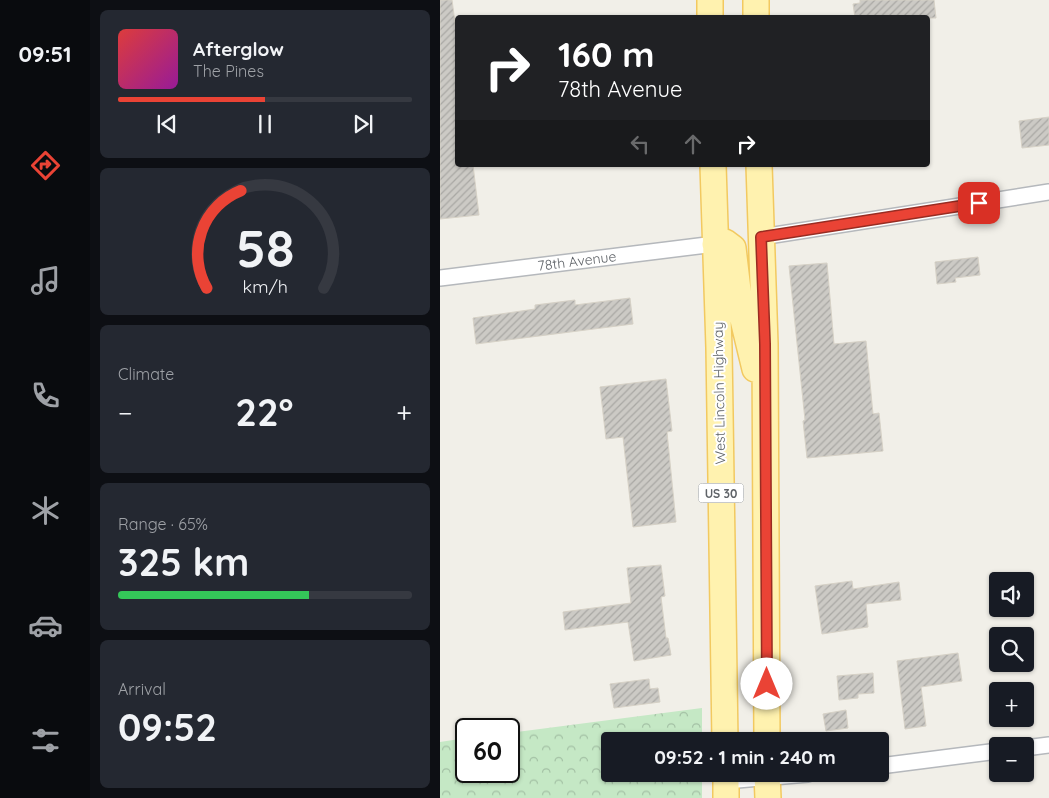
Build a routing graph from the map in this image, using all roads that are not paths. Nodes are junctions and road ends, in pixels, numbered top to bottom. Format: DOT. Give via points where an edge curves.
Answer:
graph roads {
  1 [pos="710,0"];
  2 [pos="756,0"];
  3 [pos="710,15"];
  4 [pos="756,15"];
  5 [pos="713,167"];
  6 [pos="760,167"];
  7 [pos="1049,192"];
  8 [pos="761,237"];
  9 [pos="715,244"];
  10 [pos="440,278"];
  11 [pos="766,412"];
  12 [pos="725,732"];
  13 [pos="767,732"];
  14 [pos="1049,745"];
  15 [pos="1034,747"];
  16 [pos="989,752"];
  17 [pos="889,765"];
  18 [pos="767,783"];
  19 [pos="726,784"];
  1 -- 3 [label="main road"];
  2 -- 4 [label="main road"];
  5 -- 9 [label="main road, West Lincoln Highway / US 30"];
  6 -- 8 [label="main road"];
  7 -- 8 [label="street"];
  8 -- 11 [label="main road"];
  9 -- 10 [label="street, 78th Avenue"];
  9 -- 11 [label="main road" via="724,242 733,248 740,307"];
  9 -- 12 [label="main road, West Lincoln Highway / US 30"];
  11 -- 13 [label="main road"];
  14 -- 15 [label="street"];
  16 -- 17 [label="street"];
  18 -- 19 [label="street"];
}
